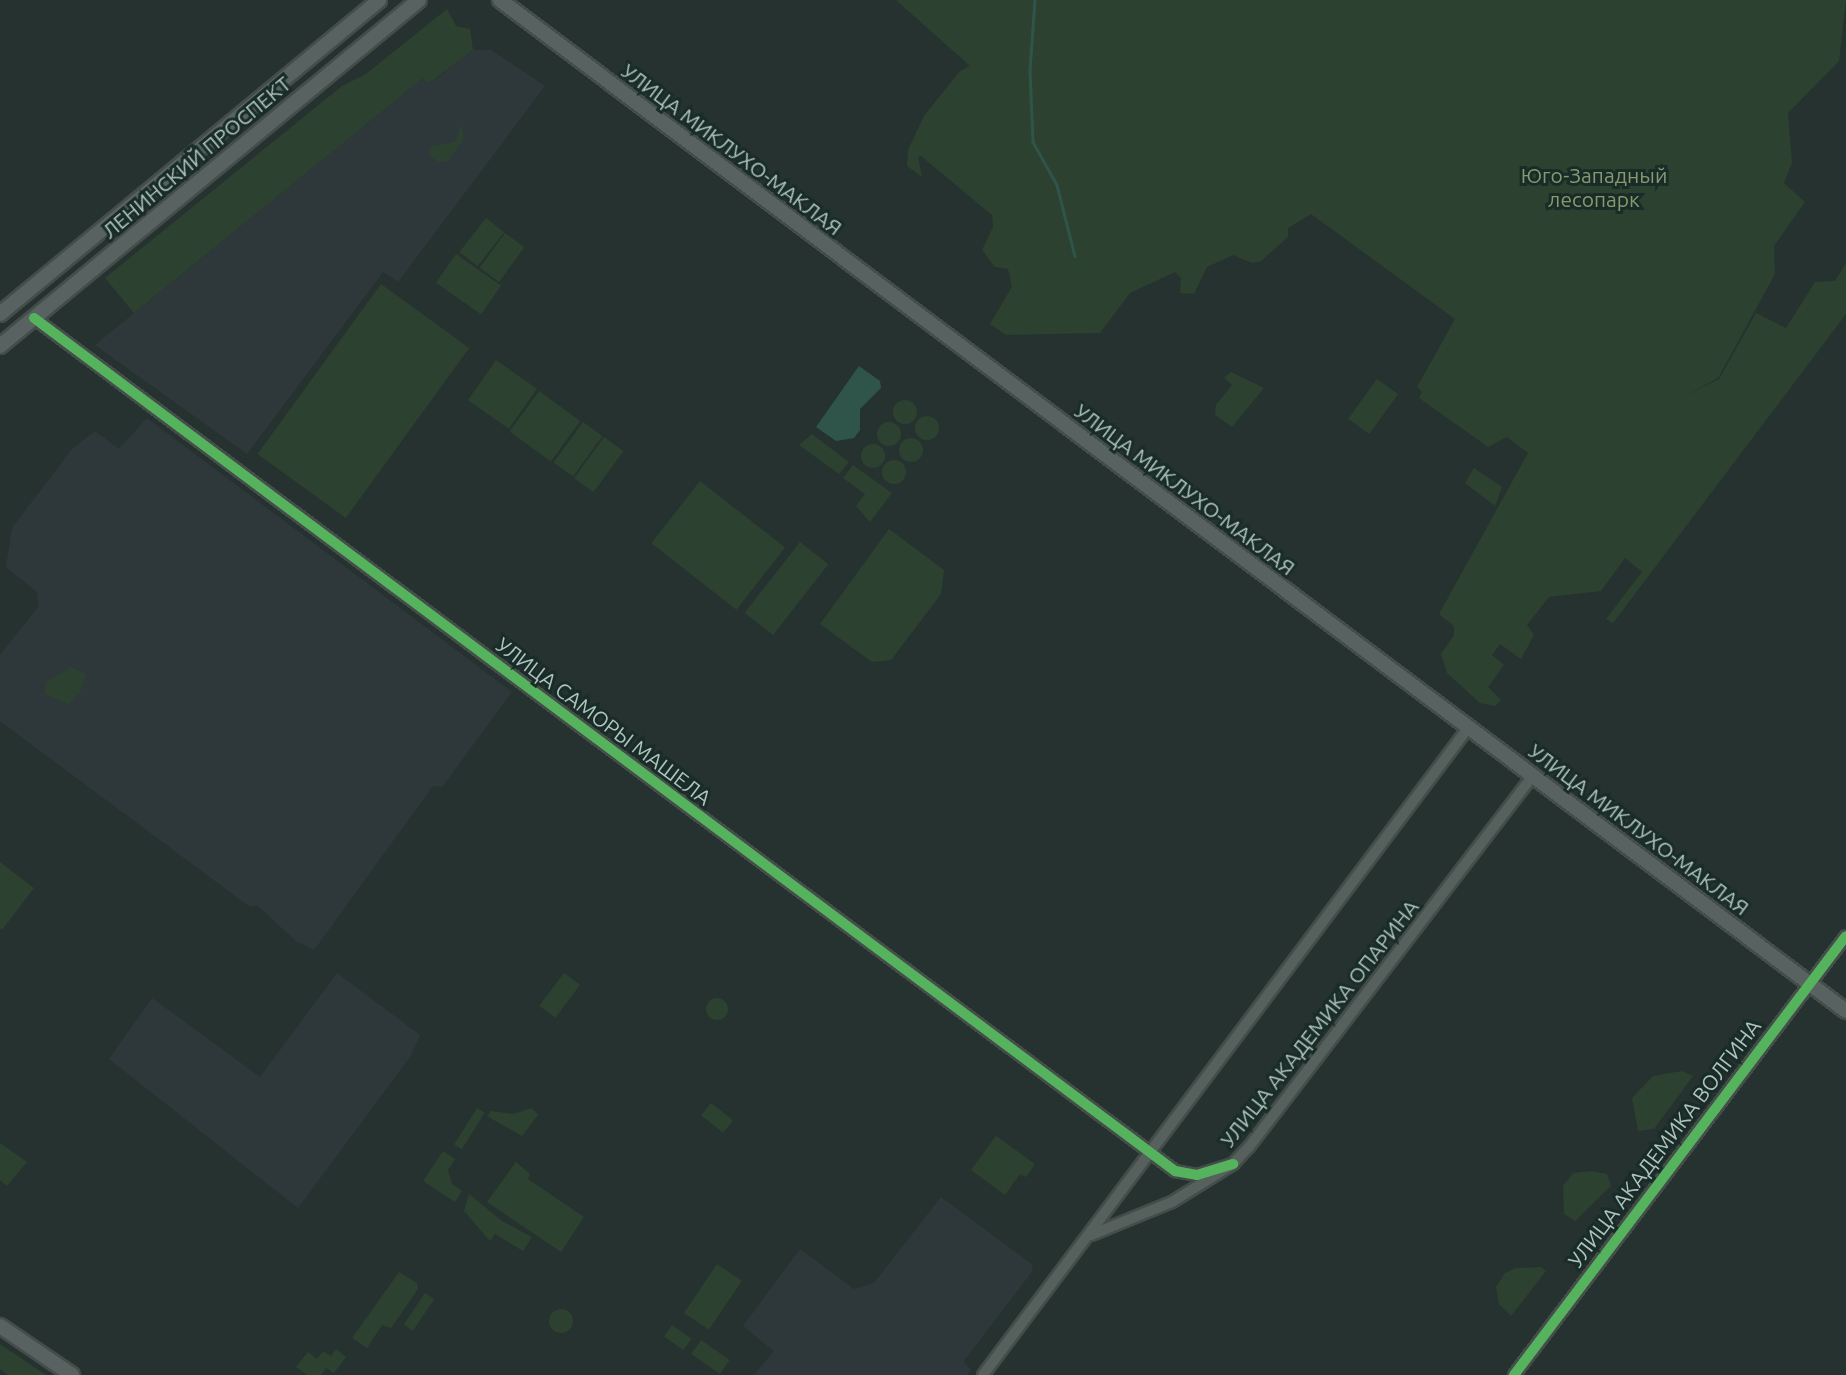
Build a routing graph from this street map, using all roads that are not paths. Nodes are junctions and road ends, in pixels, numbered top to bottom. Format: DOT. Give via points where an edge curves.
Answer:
graph roads {
  1 [pos="379,0"];
  2 [pos="419,0"];
  3 [pos="500,0"];
  4 [pos="0,314"];
  5 [pos="34,318"];
  6 [pos="0,346"];
  7 [pos="1468,728"];
  8 [pos="1533,776"];
  9 [pos="1846,936"];
  10 [pos="1809,984"];
  11 [pos="1846,1012"];
  12 [pos="1152,1154"];
  13 [pos="1233,1164"];
  14 [pos="1089,1236"];
  15 [pos="0,1326"];
  16 [pos="72,1375"];
  17 [pos="983,1375"];
  18 [pos="1514,1375"];
  1 -- 4 [label="main road, ЛЕНИНСКИЙ ПРОСПЕКТ"];
  2 -- 5 [label="main road, ЛЕНИНСКИЙ ПРОСПЕКТ"];
  3 -- 7 [label="main road, УЛИЦА МИКЛУХО-МАКЛАЯ"];
  5 -- 6 [label="main road, ЛЕНИНСКИЙ ПРОСПЕКТ"];
  5 -- 12 [label="street, УЛИЦА САМОРЫ МАШЕЛА"];
  7 -- 8 [label="main road, УЛИЦА МИКЛУХО-МАКЛАЯ"];
  7 -- 12 [label="street"];
  8 -- 10 [label="main road, УЛИЦА МИКЛУХО-МАКЛАЯ"];
  8 -- 13 [label="street, УЛИЦА АКАДЕМИКА ОПАРИНА" via="1324,1053"];
  9 -- 10 [label="street, УЛИЦА АКАДЕМИКА ВОЛГИНА"];
  10 -- 11 [label="main road, УЛИЦА МИКЛУХО-МАКЛАЯ"];
  10 -- 18 [label="street, УЛИЦА АКАДЕМИКА ВОЛГИНА"];
  12 -- 13 [label="street, УЛИЦА САМОРЫ МАШЕЛА" via="1186,1175"];
  12 -- 14 [label="street"];
  13 -- 14 [label="street, УЛИЦА АКАДЕМИКА ОПАРИНА" via="1172,1202"];
  14 -- 17 [label="street"];
  15 -- 16 [label="main road"];
}
